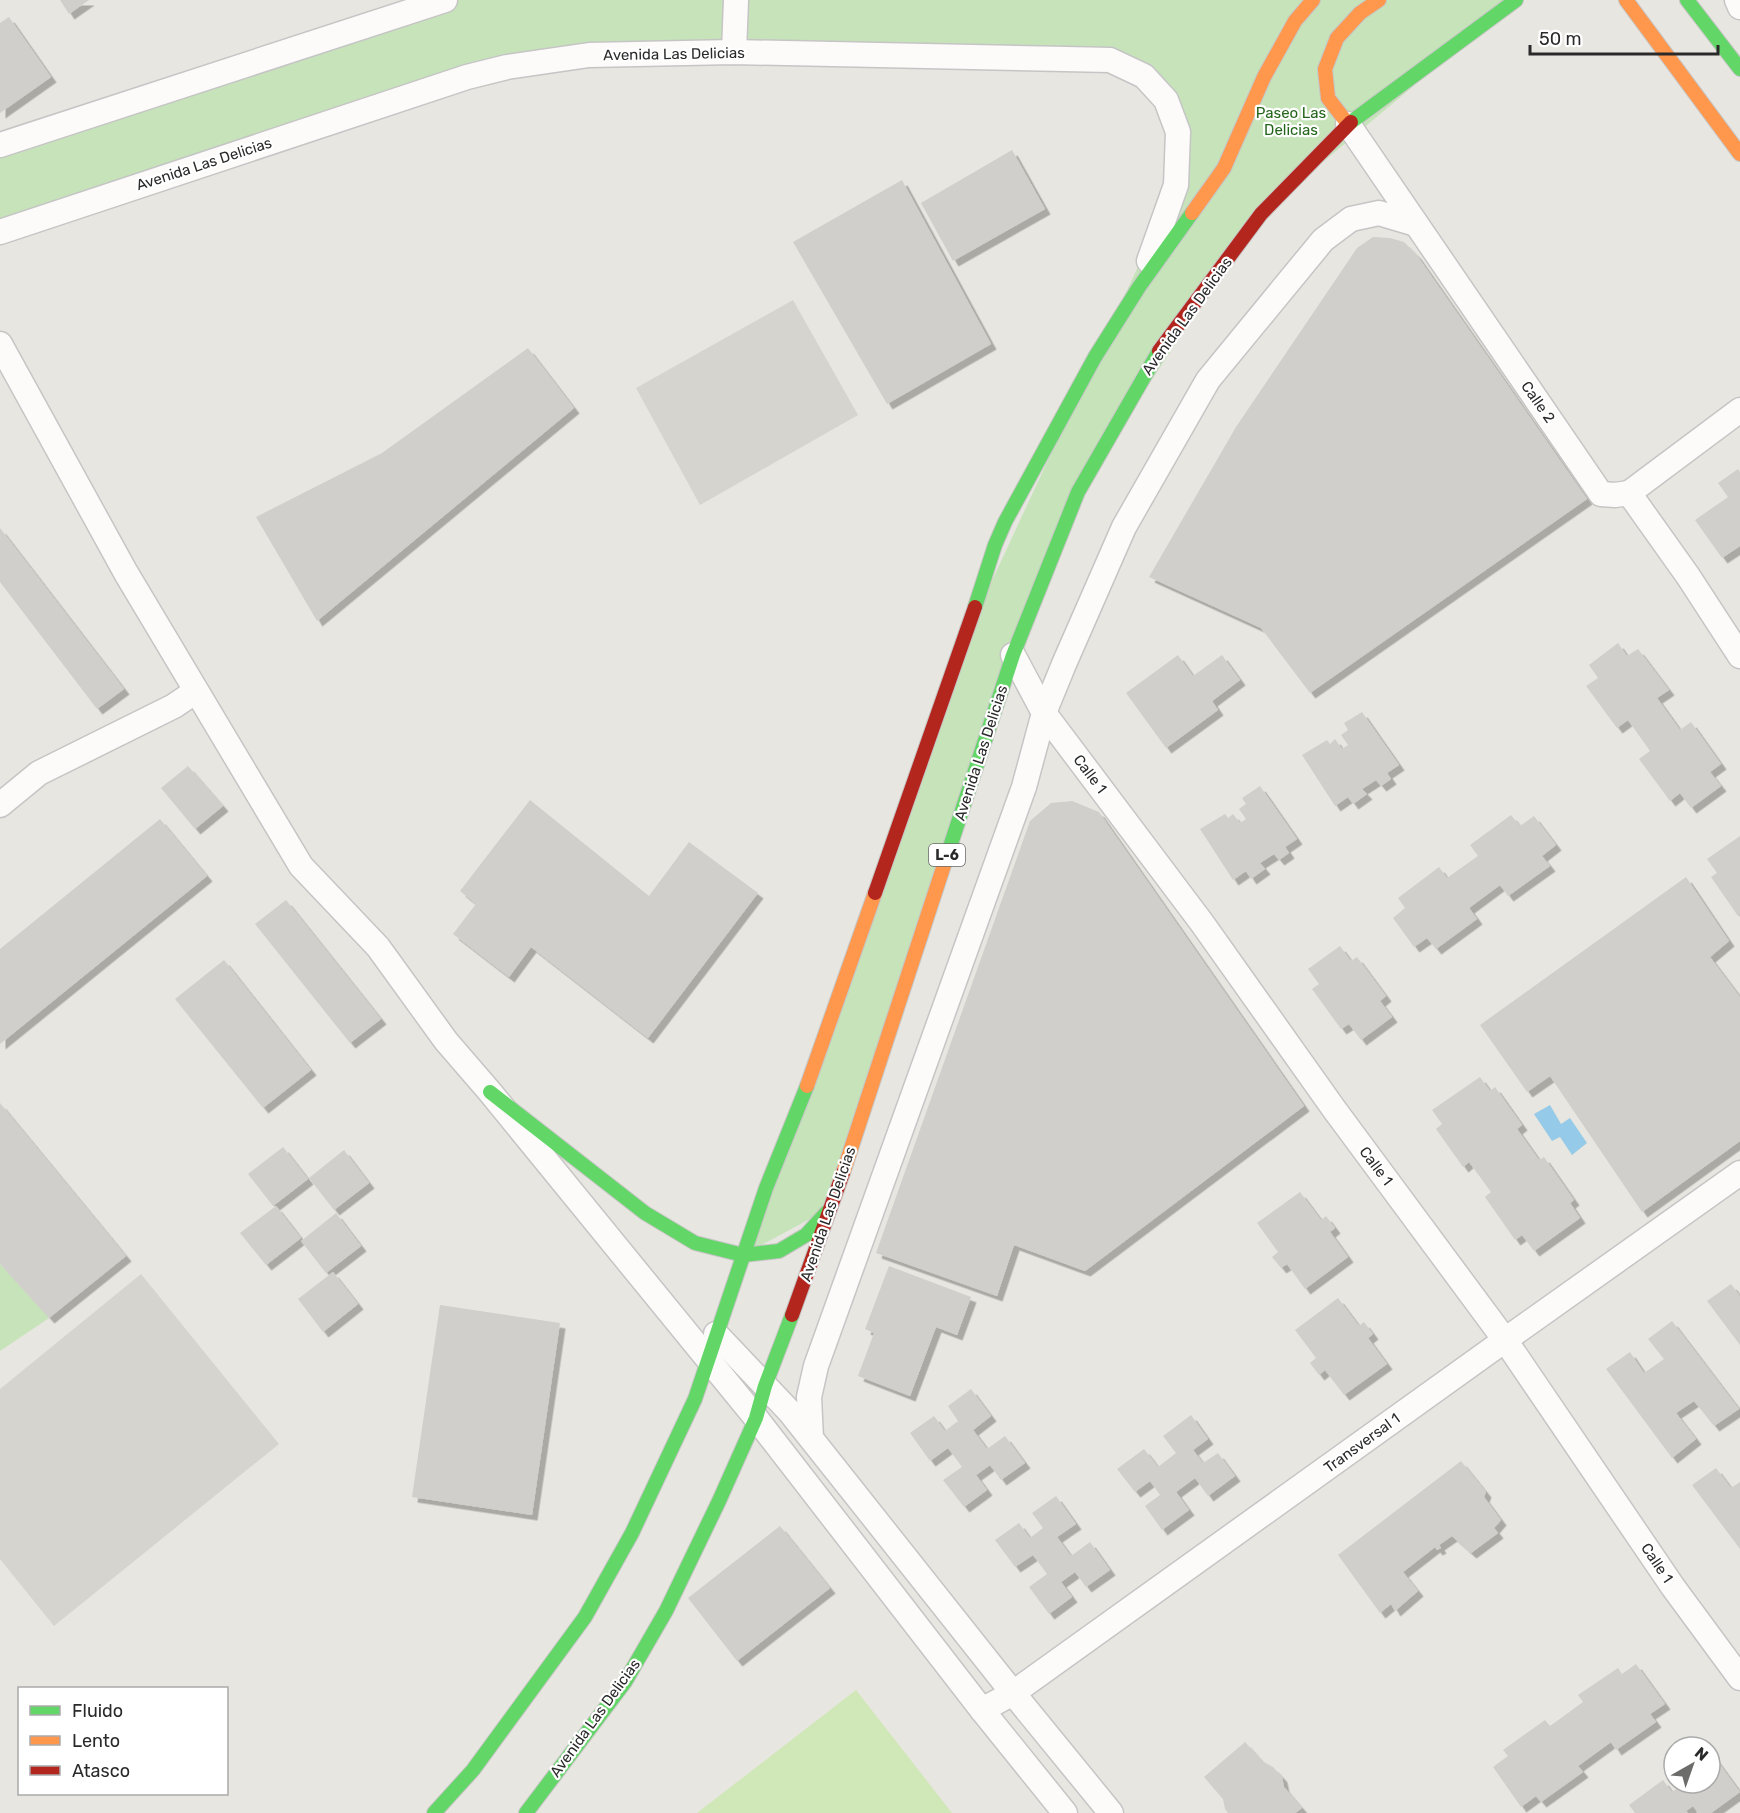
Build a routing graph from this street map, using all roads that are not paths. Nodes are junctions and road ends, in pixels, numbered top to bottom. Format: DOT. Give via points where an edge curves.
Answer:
graph roads {
  1 [pos="445,0"];
  2 [pos="736,0"];
  3 [pos="1312,0"];
  4 [pos="1379,0"];
  5 [pos="1516,0"];
  6 [pos="1626,0"];
  7 [pos="1687,0"];
  8 [pos="1737,0"];
  9 [pos="1740,7"];
  10 [pos="734,52"];
  11 [pos="1740,69"];
  12 [pos="1348,124"];
  13 [pos="0,145"];
  14 [pos="1740,154"];
  15 [pos="1416,224"];
  16 [pos="0,232"];
  17 [pos="1139,287"];
  18 [pos="0,344"];
  19 [pos="1740,410"];
  20 [pos="1629,493"];
  21 [pos="1013,655"];
  22 [pos="1740,656"];
  23 [pos="196,691"];
  24 [pos="1044,713"];
  25 [pos="0,805"];
  26 [pos="490,1092"];
  27 [pos="1740,1173"];
  28 [pos="832,1207"];
  29 [pos="743,1255"];
  30 [pos="716,1334"];
  31 [pos="1505,1340"];
  32 [pos="708,1361"];
  33 [pos="765,1386"];
  34 [pos="756,1418"];
  35 [pos="811,1438"];
  36 [pos="1740,1678"];
  37 [pos="1013,1693"];
  38 [pos="982,1710"];
  39 [pos="434,1813"];
  40 [pos="526,1813"];
  41 [pos="1065,1813"];
  42 [pos="1111,1813"];
  1 -- 13 [label="street"];
  2 -- 10 [label="street"];
  3 -- 17 [label="main road, Avenida Las Delicias" via="1295,21 1264,77 1224,168"];
  4 -- 12 [label="main road" via="1360,13 1337,38 1325,69 1328,98"];
  5 -- 12 [label="main road, Avenida Las Delicias / L-6"];
  6 -- 14 [label="main road"];
  7 -- 11 [label="main road"];
  8 -- 9 [label="street"];
  10 -- 16 [label="street, Avenida Las Delicias" via="589,55 467,76"];
  10 -- 17 [label="street, Avenida Las Delicias" via="1110,60 1144,76 1166,100 1178,132 1176,185"];
  12 -- 15 [label="street, Calle 2"];
  12 -- 21 [label="main road, Avenida Las Delicias / L-6" via="1261,214 1155,356 1078,492"];
  15 -- 20 [label="street, Calle 2" via="1601,494"];
  15 -- 24 [label="street" via="1379,213 1351,219 1323,240 1208,380 1124,527"];
  17 -- 29 [label="main road, Avenida Las Delicias" via="1090,368 995,545 801,1103"];
  18 -- 23 [label="street"];
  19 -- 20 [label="street"];
  20 -- 22 [label="street"];
  21 -- 24 [label="street, Calle 1"];
  21 -- 28 [label="main road, Avenida Las Delicias / L-6"];
  23 -- 25 [label="street" via="174,706 39,773"];
  23 -- 26 [label="street" via="301,866 378,948 446,1041"];
  24 -- 31 [label="street, Calle 1"];
  24 -- 35 [label="street" via="1024,787 816,1366 809,1397"];
  26 -- 29 [label="main road, L-6" via="645,1213 695,1243"];
  26 -- 32 [label="street"];
  27 -- 31 [label="street, Transversal 1"];
  28 -- 29 [label="main road, L-6" via="806,1235 779,1251"];
  28 -- 33 [label="main road, Avenida Las Delicias / L-6"];
  29 -- 30 [label="main road, Avenida Las Delicias"];
  30 -- 32 [label="main road, Avenida Las Delicias"];
  30 -- 33 [label="street"];
  31 -- 36 [label="street, Calle 1" via="1673,1587"];
  31 -- 37 [label="street, Transversal 1"];
  32 -- 34 [label="street"];
  32 -- 39 [label="main road, Avenida Las Delicias" via="695,1399 632,1533 585,1617 473,1770"];
  33 -- 34 [label="main road, Avenida Las Delicias / L-6"];
  33 -- 35 [label="street"];
  34 -- 38 [label="street"];
  34 -- 40 [label="main road, Avenida Las Delicias / L-6" via="666,1611 625,1682"];
  35 -- 37 [label="street"];
  37 -- 38 [label="street, Transversal 1"];
  37 -- 42 [label="street"];
  38 -- 41 [label="street"];
}
